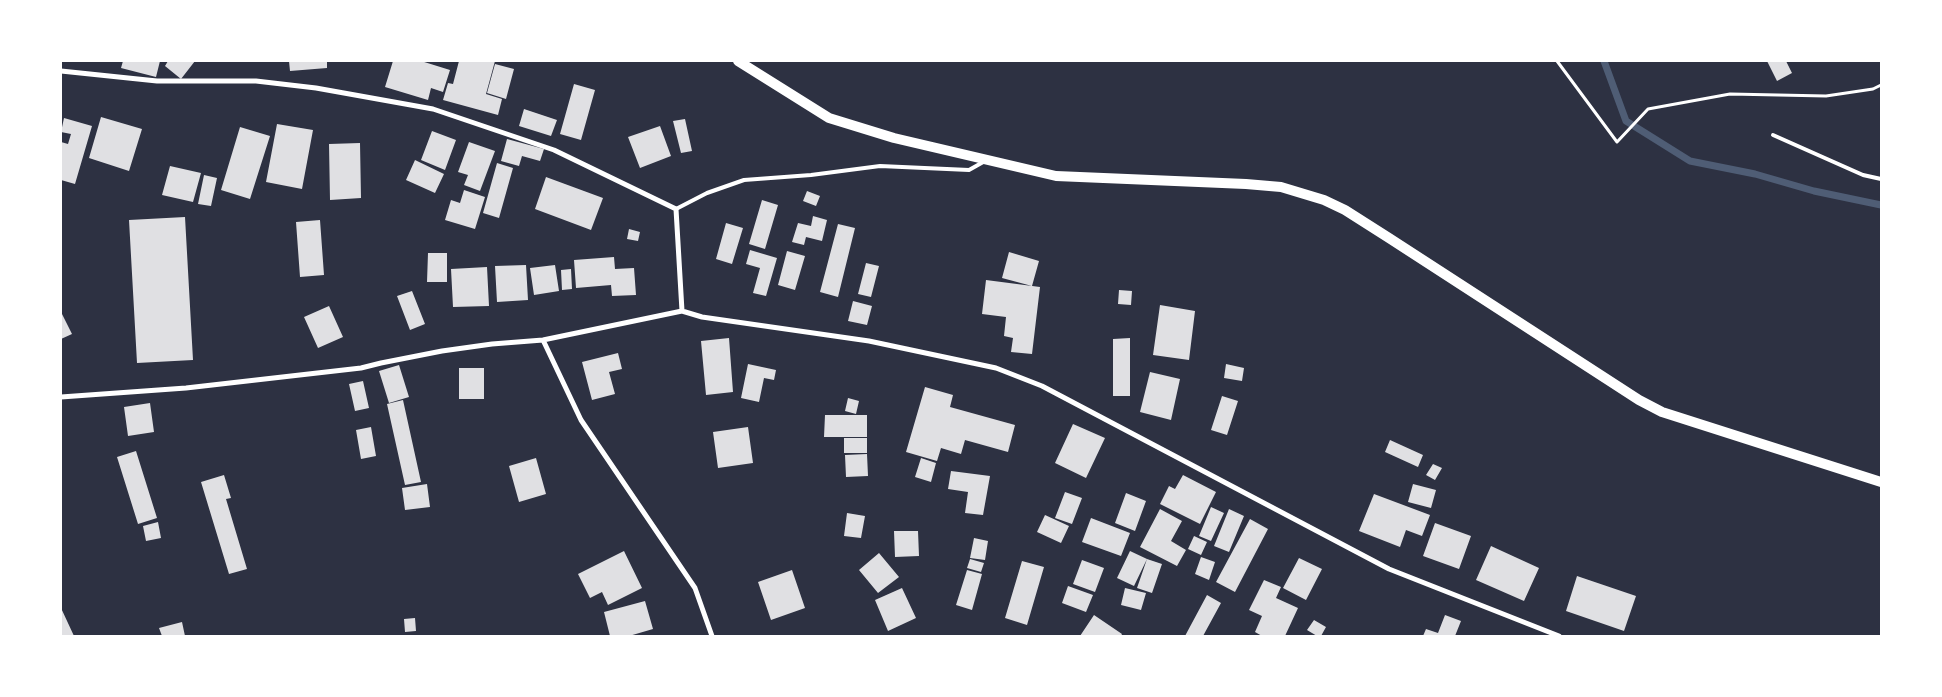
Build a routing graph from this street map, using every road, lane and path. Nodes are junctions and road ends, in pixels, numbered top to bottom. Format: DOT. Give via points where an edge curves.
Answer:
graph roads {
  1 [pos="738,61"];
  2 [pos="1557,61"];
  3 [pos="61,71"];
  4 [pos="1881,85"];
  5 [pos="1773,135"];
  6 [pos="987,160"];
  7 [pos="1881,179"];
  8 [pos="676,209"];
  9 [pos="682,311"];
  10 [pos="543,340"];
  11 [pos="61,397"];
  12 [pos="1881,482"];
  13 [pos="712,636"];
  14 [pos="1559,636"];
  1 -- 6 [label="main road" via="829,118 894,138"];
  2 -- 4 [label="path" via="1616,142 1648,109 1730,94 1826,96"];
  3 -- 8 [label="street" via="156,81 273,83 433,109 554,150"];
  5 -- 7 [label="lane" via="1863,175"];
  6 -- 8 [label="lane" via="969,170 880,166 744,180 707,193"];
  6 -- 12 [label="main road" via="1056,176 1281,187 1324,200 1367,222 1662,412"];
  8 -- 9 [label="street"];
  9 -- 10 [label="street"];
  9 -- 14 [label="street" via="702,317 869,341 996,368 1042,386 1389,569"];
  10 -- 11 [label="street" via="442,351 352,369 186,388"];
  10 -- 13 [label="street" via="581,420 695,588"];
}
